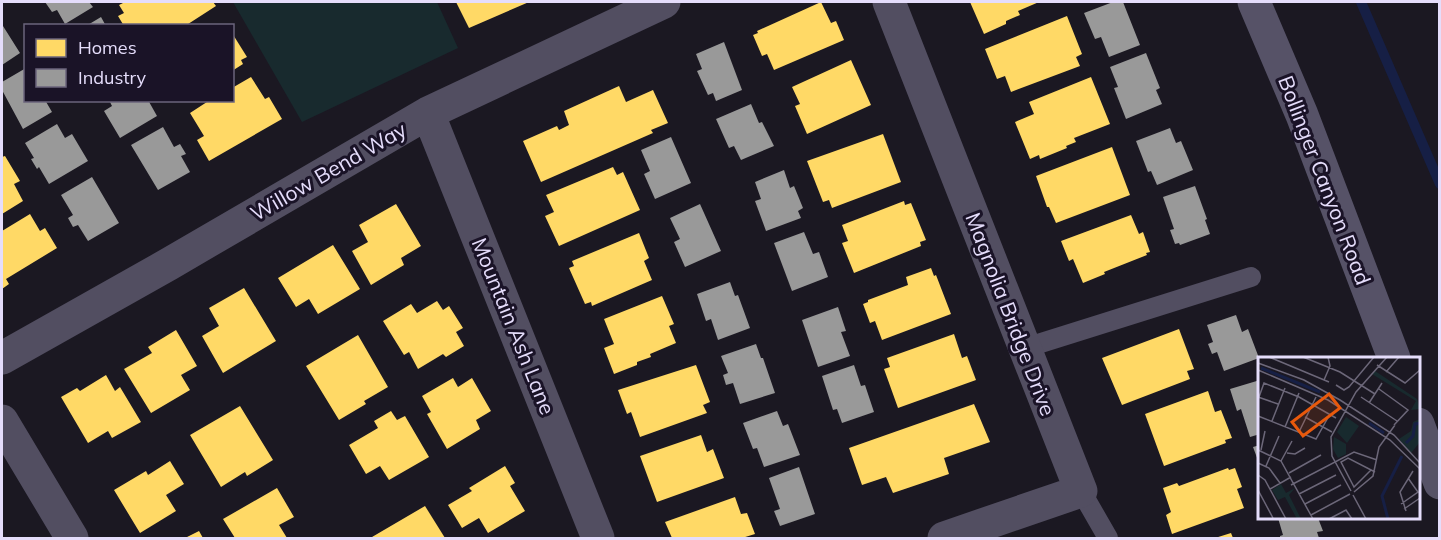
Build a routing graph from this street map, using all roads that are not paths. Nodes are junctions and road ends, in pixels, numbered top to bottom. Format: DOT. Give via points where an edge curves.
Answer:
graph roads {
  1 [pos="664,2"];
  2 [pos="888,2"];
  3 [pos="1254,2"];
  4 [pos="428,113"];
  5 [pos="1251,277"];
  6 [pos="1025,348"];
  7 [pos="1394,357"];
  8 [pos="2,358"];
  9 [pos="2,421"];
  10 [pos="1420,427"];
  11 [pos="1440,483"];
  12 [pos="1081,490"];
  13 [pos="72,538"];
  14 [pos="598,538"];
  15 [pos="944,538"];
  16 [pos="1108,538"];
  1 -- 4 [label="street, Willow Bend Way"];
  2 -- 6 [label="street, Magnolia Bridge Drive"];
  3 -- 7 [label="main road, Bollinger Canyon Road" via="1304,120"];
  4 -- 8 [label="street, Willow Bend Way"];
  4 -- 14 [label="street, Mountain Ash Lane"];
  5 -- 6 [label="lane"];
  6 -- 12 [label="street, Magnolia Bridge Drive"];
  9 -- 13 [label="street"];
  10 -- 11 [label="main road"];
  12 -- 15 [label="street"];
  12 -- 16 [label="lane"];
}
